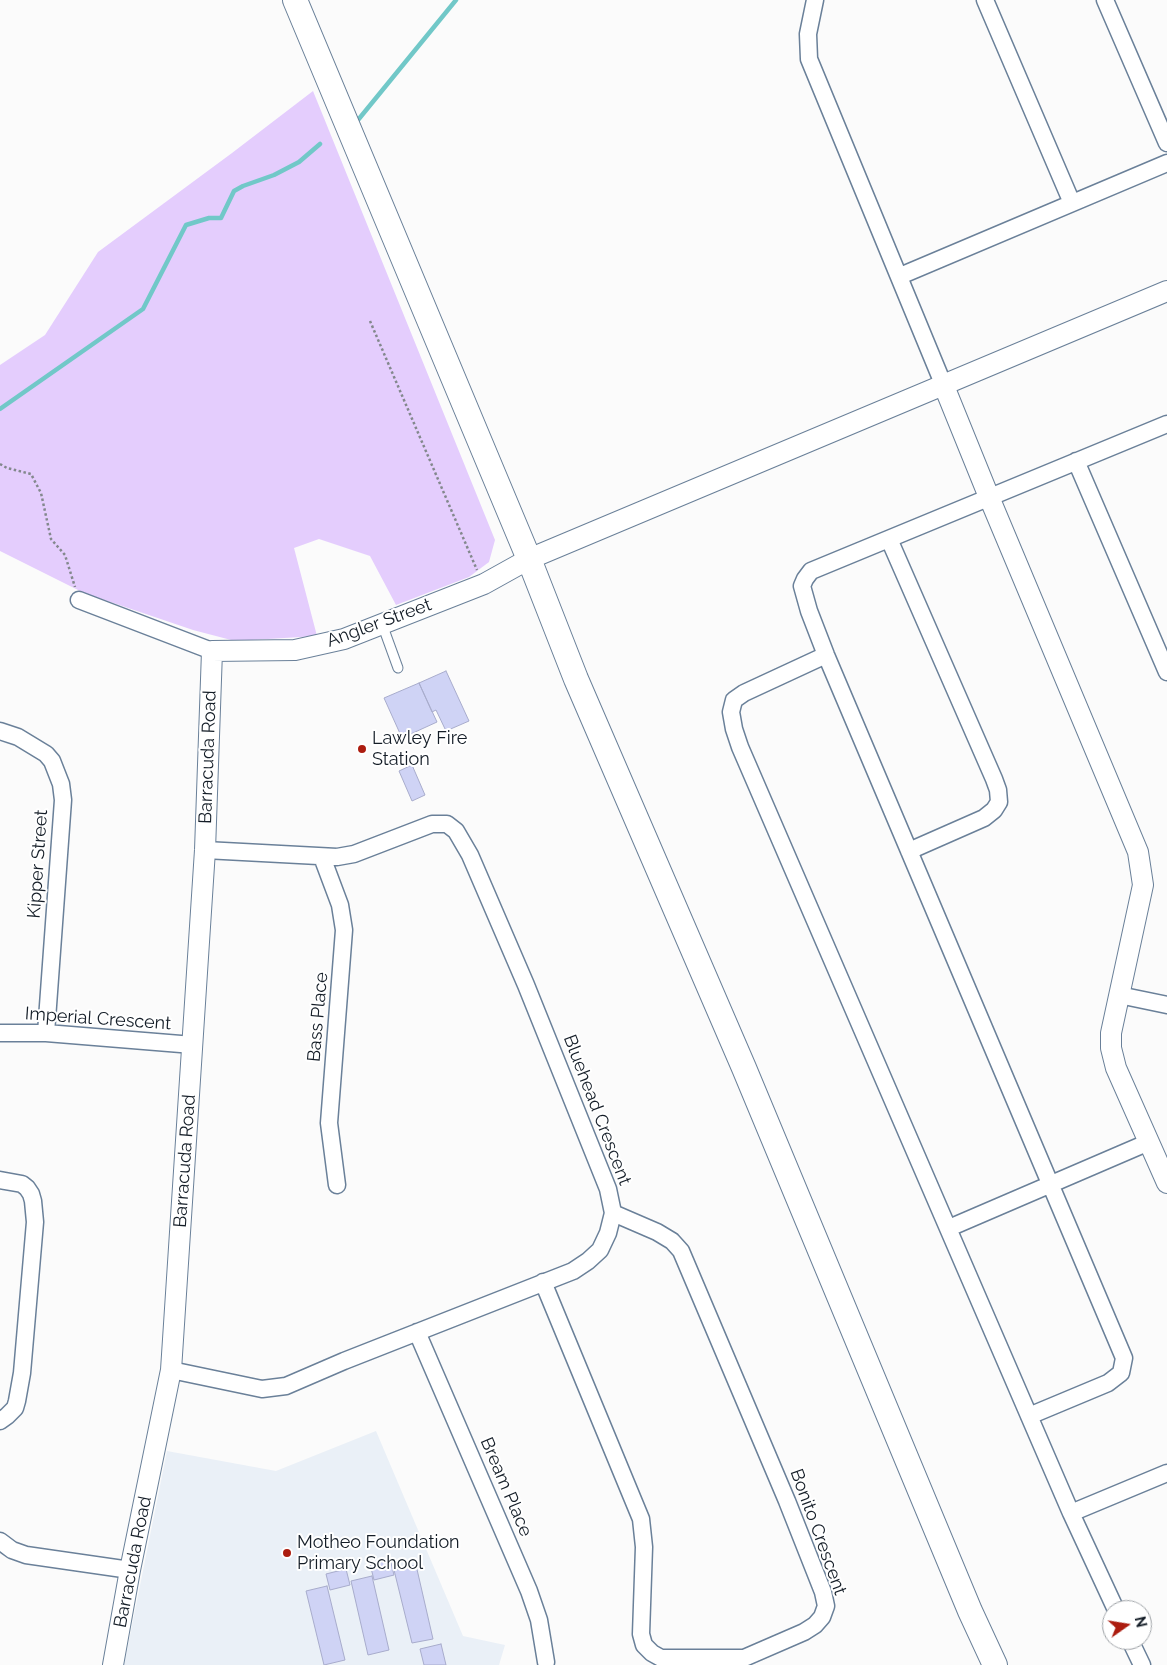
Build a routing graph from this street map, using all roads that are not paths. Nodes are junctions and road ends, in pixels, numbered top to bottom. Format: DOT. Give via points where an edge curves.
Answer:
graph roads {
  1 [pos="295,0"];
  2 [pos="814,0"];
  3 [pos="985,0"];
  4 [pos="1106,0"];
  5 [pos="1167,143"];
  6 [pos="1167,163"];
  7 [pos="1072,203"];
  8 [pos="900,276"];
  9 [pos="1167,291"];
  10 [pos="944,386"];
  11 [pos="1167,424"];
  12 [pos="1076,461"];
  13 [pos="989,497"];
  14 [pos="889,539"];
  15 [pos="529,559"];
  16 [pos="79,600"];
  17 [pos="382,624"];
  18 [pos="212,651"];
  19 [pos="826,655"];
  20 [pos="398,668"];
  21 [pos="1167,672"];
  22 [pos="0,731"];
  23 [pos="205,850"];
  24 [pos="909,851"];
  25 [pos="322,857"];
  26 [pos="1119,996"];
  27 [pos="1167,1005"];
  28 [pos="0,1033"];
  29 [pos="46,1033"];
  30 [pos="193,1045"];
  31 [pos="1149,1142"];
  32 [pos="0,1180"];
  33 [pos="1167,1183"];
  34 [pos="337,1185"];
  35 [pos="1050,1185"];
  36 [pos="613,1213"];
  37 [pos="949,1228"];
  38 [pos="543,1282"];
  39 [pos="417,1332"];
  40 [pos="171,1370"];
  41 [pos="1029,1416"];
  42 [pos="0,1421"];
  43 [pos="1167,1473"];
  44 [pos="1072,1514"];
  45 [pos="0,1541"];
  46 [pos="130,1570"];
  47 [pos="1111,1600"];
  48 [pos="1135,1650"];
  49 [pos="546,1662"];
  50 [pos="113,1665"];
  51 [pos="995,1665"];
  52 [pos="1142,1665"];
  1 -- 15 [label="main road"];
  2 -- 8 [label="street" via="808,34 809,59"];
  3 -- 7 [label="street"];
  4 -- 5 [label="street"];
  6 -- 7 [label="street"];
  7 -- 8 [label="street"];
  8 -- 10 [label="street"];
  9 -- 10 [label="street, Angler Street"];
  10 -- 13 [label="street"];
  10 -- 15 [label="street, Angler Street"];
  11 -- 12 [label="street"];
  12 -- 13 [label="street"];
  12 -- 21 [label="street"];
  13 -- 14 [label="street"];
  13 -- 26 [label="street" via="1138,852 1143,886"];
  14 -- 19 [label="street" via="811,571 805,579 802,586 805,598"];
  14 -- 24 [label="street" via="994,779 999,802 984,818"];
  15 -- 17 [label="street, Angler Street" via="484,584"];
  15 -- 51 [label="main road" via="576,679"];
  16 -- 18 [label="street, Angler Street"];
  17 -- 18 [label="street, Angler Street" via="344,638 295,650"];
  17 -- 20 [label="lane"];
  18 -- 23 [label="street, Barracuda Road"];
  19 -- 24 [label="street"];
  19 -- 37 [label="street" via="734,700 732,723"];
  22 -- 29 [label="street, Kipper Street" via="18,737 46,754 61,784 63,800"];
  23 -- 25 [label="street, Bluehead Crescent"];
  23 -- 30 [label="street, Barracuda Road"];
  24 -- 35 [label="street"];
  25 -- 34 [label="street, Bass Place" via="340,905 344,930 329,1123"];
  25 -- 36 [label="street, Bluehead Crescent" via="354,854 432,824 447,824 456,831 470,855 526,985 608,1189"];
  26 -- 27 [label="street"];
  26 -- 31 [label="street" via="1111,1048 1116,1068"];
  28 -- 29 [label="street, Imperial Crescent"];
  29 -- 30 [label="street, Imperial Crescent"];
  30 -- 40 [label="street, Barracuda Road"];
  31 -- 33 [label="street"];
  31 -- 35 [label="street"];
  32 -- 42 [label="street" via="27,1188 33,1201 35,1222 22,1373 14,1408"];
  35 -- 37 [label="street"];
  35 -- 41 [label="street" via="1124,1358 1121,1373 1108,1383"];
  36 -- 38 [label="street, Bluehead Crescent" via="600,1250 588,1262"];
  36 -- 38 [label="street, Bonito Crescent" via="657,1232 681,1251 823,1592 826,1606 815,1625 744,1658 661,1658 644,1645 641,1634 644,1548 641,1519"];
  37 -- 41 [label="street"];
  38 -- 39 [label="street, Bluehead Crescent"];
  39 -- 40 [label="street, Bluehead Crescent" via="286,1386 262,1389"];
  39 -- 49 [label="street, Bream Place" via="529,1591 539,1620"];
  40 -- 46 [label="street, Barracuda Road"];
  41 -- 44 [label="street"];
  43 -- 44 [label="street"];
  44 -- 47 [label="street"];
  45 -- 46 [label="street" via="26,1555"];
  46 -- 50 [label="street, Barracuda Road"];
  48 -- 52 [label="street"];
}
